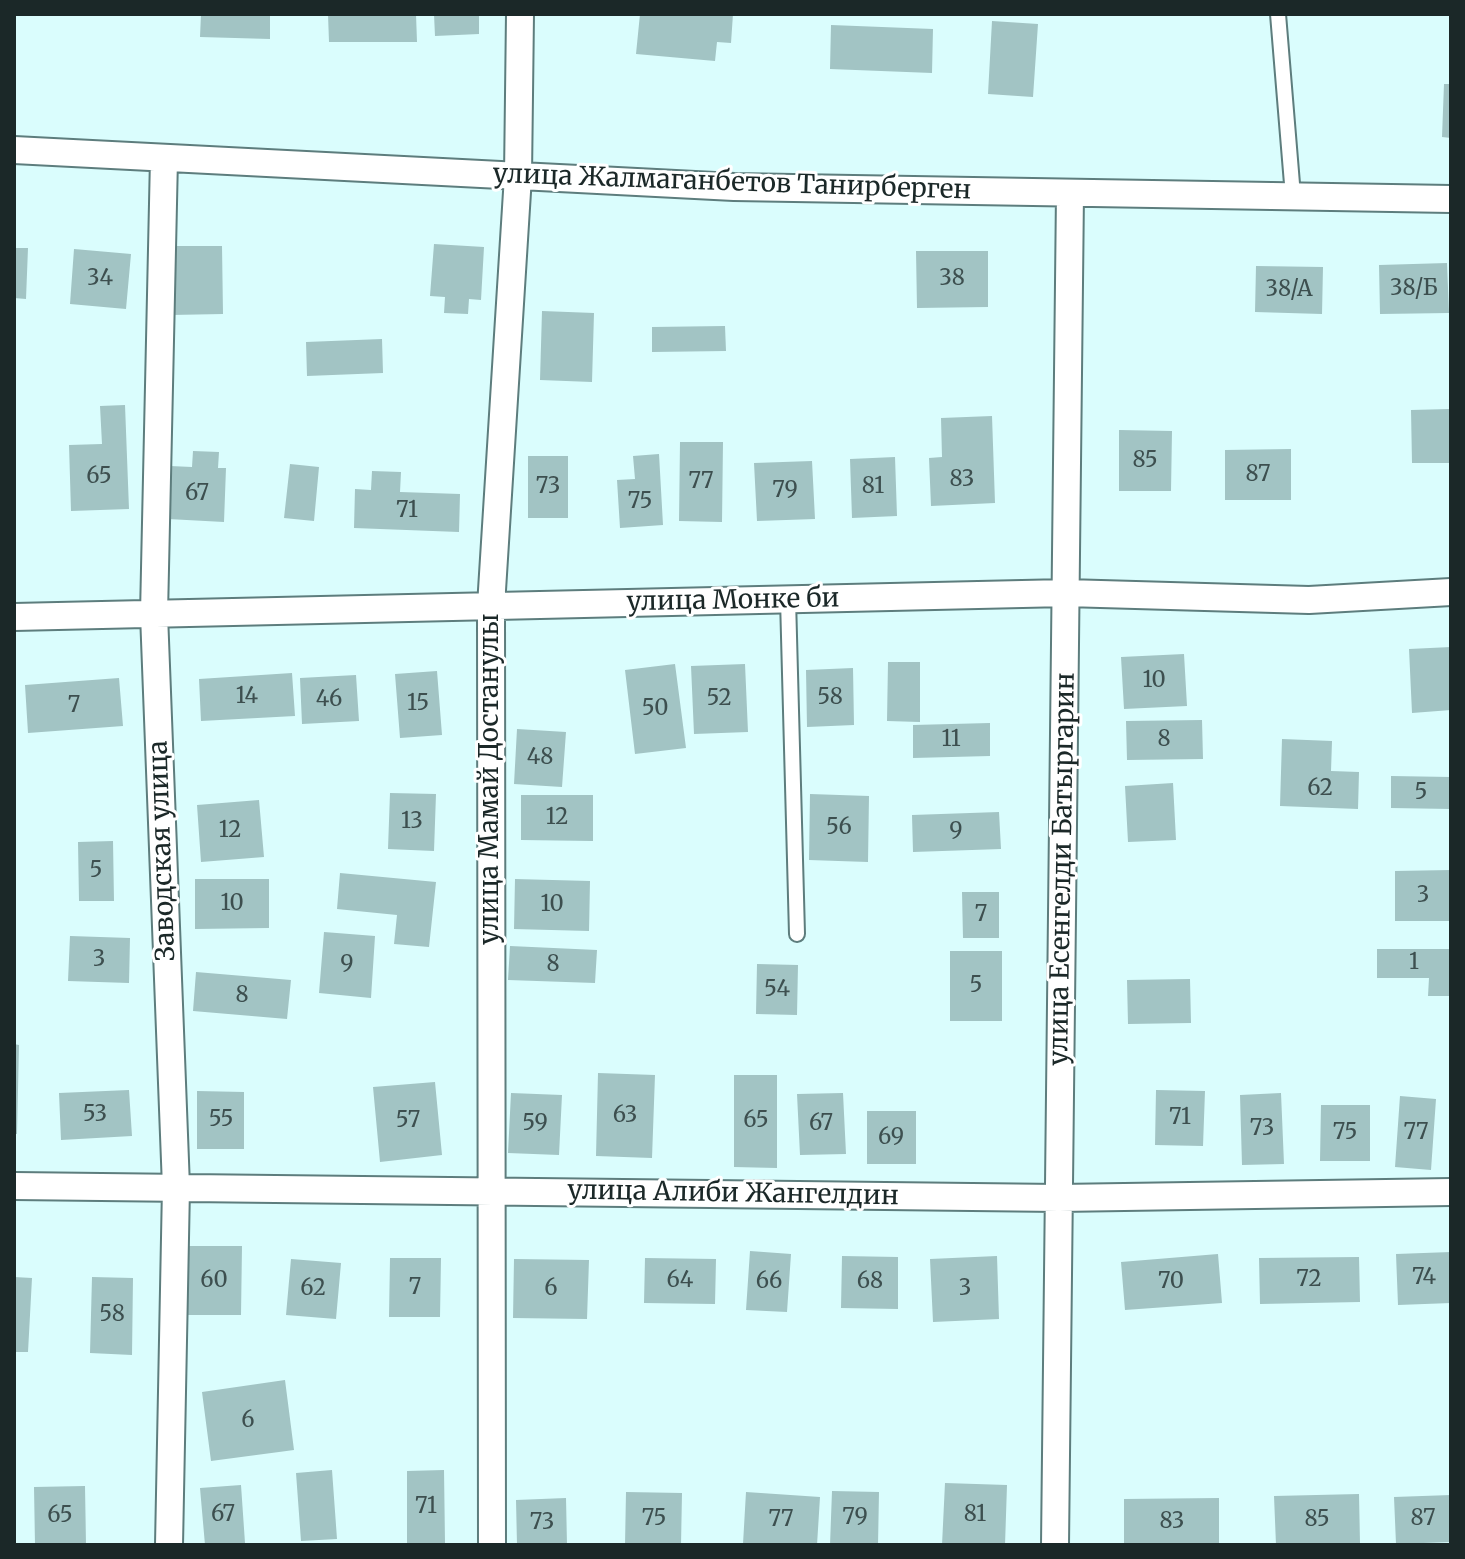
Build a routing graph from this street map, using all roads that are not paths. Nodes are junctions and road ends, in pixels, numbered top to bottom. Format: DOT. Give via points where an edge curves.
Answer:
graph roads {
  1 [pos="520,14"];
  2 [pos="1278,14"];
  3 [pos="14,150"];
  4 [pos="164,158"];
  5 [pos="518,176"];
  6 [pos="1070,193"];
  7 [pos="1293,196"];
  8 [pos="1451,199"];
  9 [pos="1451,592"];
  10 [pos="1066,593"];
  11 [pos="788,599"];
  12 [pos="491,606"];
  13 [pos="154,614"];
  14 [pos="14,617"];
  15 [pos="797,934"];
  16 [pos="14,1186"];
  17 [pos="176,1187"];
  18 [pos="491,1191"];
  19 [pos="1451,1192"];
  20 [pos="1059,1198"];
  21 [pos="169,1545"];
  22 [pos="492,1545"];
  23 [pos="1055,1545"];
  1 -- 5 [label="street, улица Мамай Достанулы"];
  2 -- 7 [label="lane"];
  3 -- 4 [label="street, улица Жалмаганбетов Танирберген"];
  4 -- 5 [label="street, улица Жалмаганбетов Танирберген"];
  4 -- 13 [label="street, Заводская улица"];
  5 -- 6 [label="street, улица Жалмаганбетов Танирберген" via="734,187"];
  5 -- 12 [label="street, улица Мамай Достанулы"];
  6 -- 7 [label="street, улица Жалмаганбетов Танирберген"];
  6 -- 10 [label="street, улица Есенгелди Батыргарин"];
  7 -- 8 [label="street, улица Жалмаганбетов Танирберген"];
  9 -- 10 [label="street, улица Монке би" via="1309,600"];
  10 -- 11 [label="street, улица Монке би"];
  10 -- 20 [label="street, улица Есенгелди Батыргарин"];
  11 -- 12 [label="street, улица Монке би"];
  11 -- 15 [label="lane"];
  12 -- 13 [label="street, улица Монке би"];
  12 -- 18 [label="street, улица Мамай Достанулы"];
  13 -- 14 [label="street, улица Монке би"];
  13 -- 17 [label="street, Заводская улица"];
  16 -- 17 [label="street, улица Алиби Жангелдин"];
  17 -- 18 [label="street, улица Алиби Жангелдин"];
  17 -- 21 [label="street, Заводская улица"];
  18 -- 20 [label="street, улица Алиби Жангелдин"];
  18 -- 22 [label="street, улица Мамай Достанулы"];
  19 -- 20 [label="street, улица Алиби Жангелдин"];
  20 -- 23 [label="street, улица Есенгелди Батыргарин"];
}
